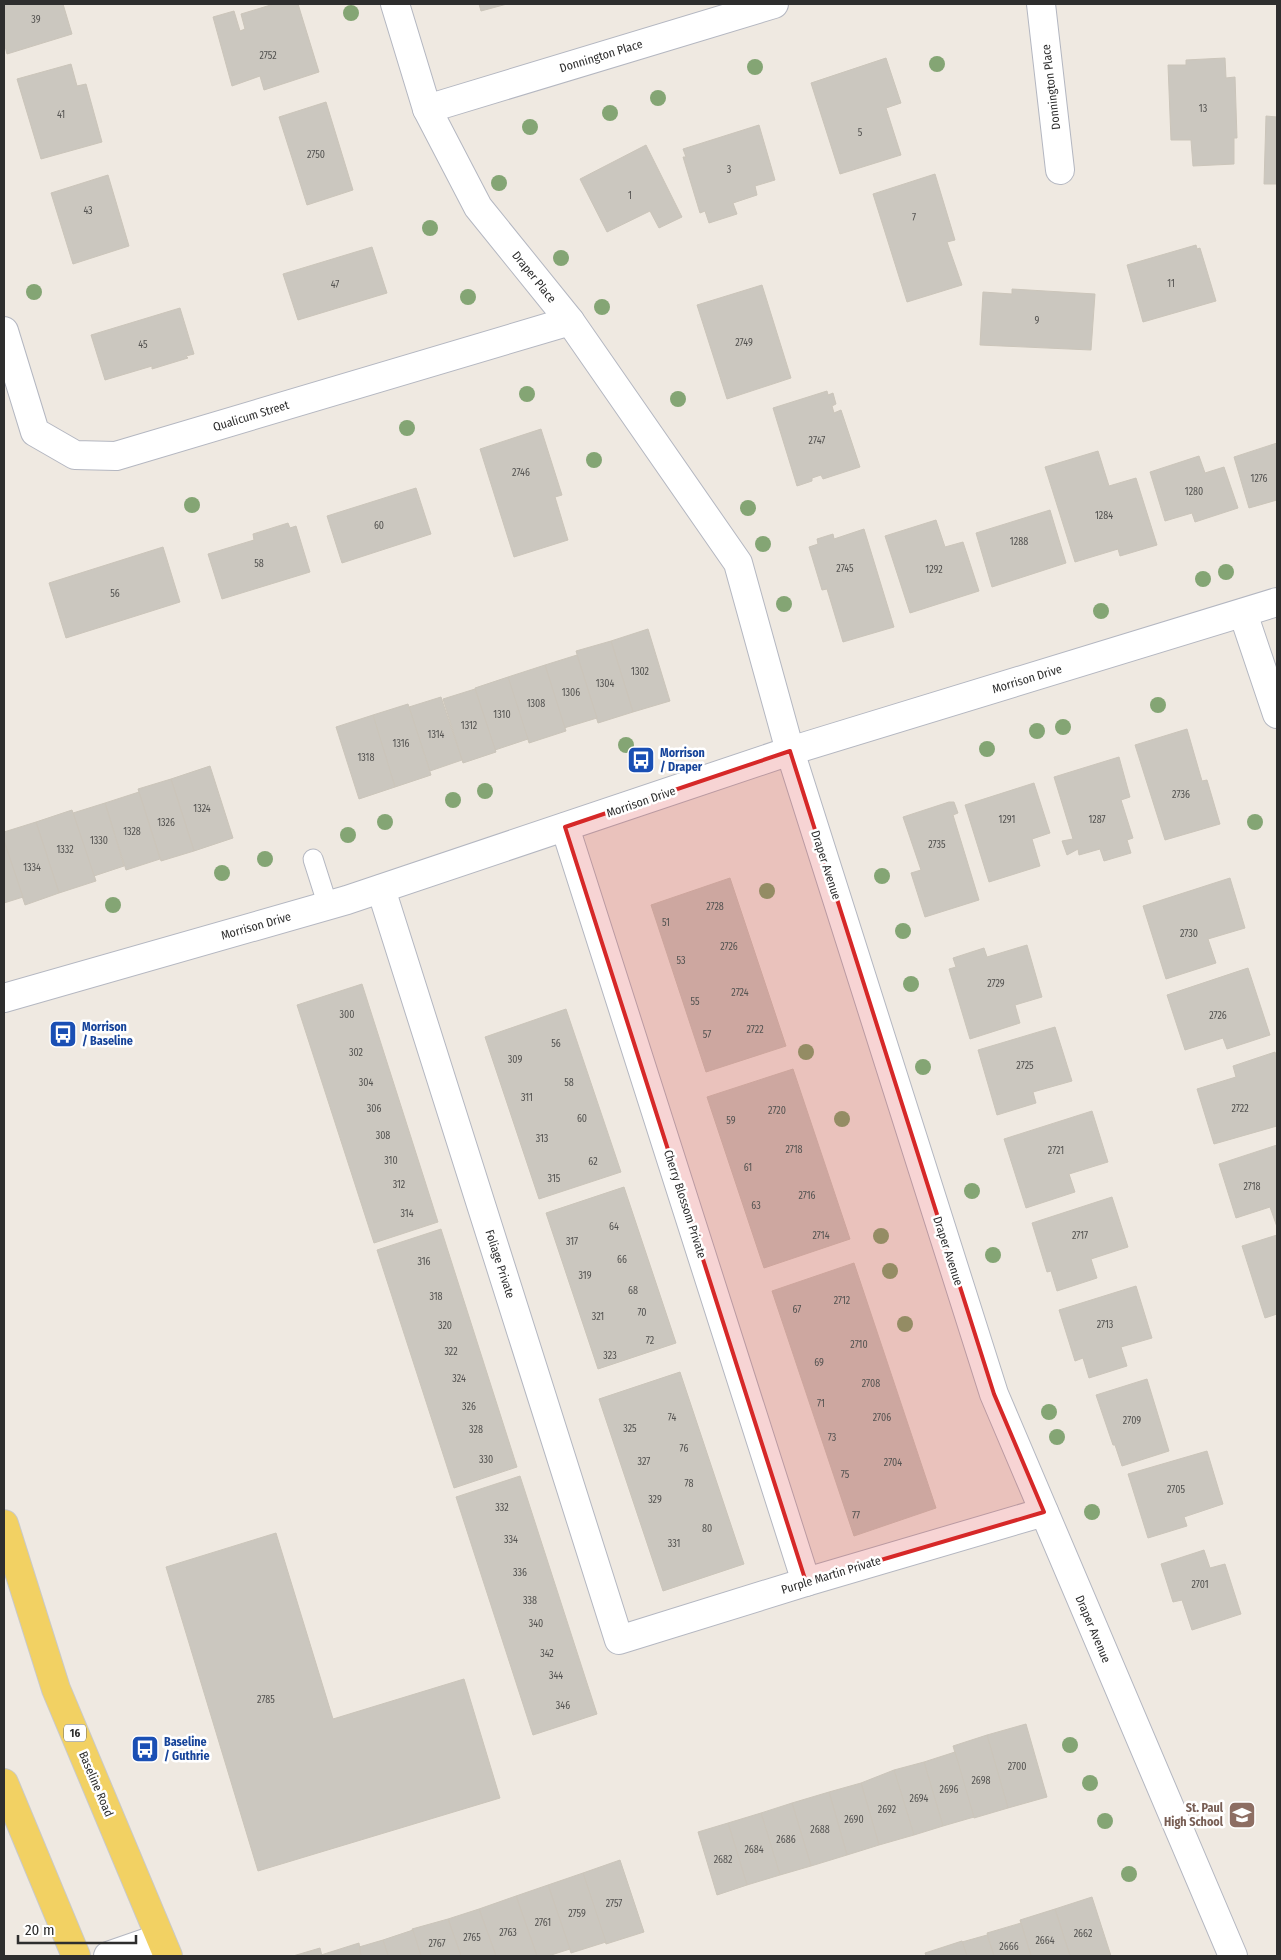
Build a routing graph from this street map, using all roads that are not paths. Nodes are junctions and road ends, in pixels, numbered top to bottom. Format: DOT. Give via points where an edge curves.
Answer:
graph roads {
  1 [pos="396,4"];
  2 [pos="774,4"];
  3 [pos="1041,4"];
  4 [pos="427,109"];
  5 [pos="1060,170"];
  6 [pos="570,321"];
  7 [pos="4,331"];
  8 [pos="714,529"];
  9 [pos="1277,602"];
  10 [pos="1243,613"];
  11 [pos="1277,714"];
  12 [pos="790,752"];
  13 [pos="565,827"];
  14 [pos="313,859"];
  15 [pos="381,889"];
  16 [pos="328,906"];
  17 [pos="4,998"];
  18 [pos="1044,1512"];
  19 [pos="4,1524"];
  20 [pos="806,1582"];
  21 [pos="619,1640"];
  22 [pos="4,1783"];
  23 [pos="164,1947"];
  24 [pos="76,1956"];
  25 [pos="108,1956"];
  26 [pos="1233,1956"];
  1 -- 4 [label="street, Draper Place"];
  2 -- 4 [label="street, Donnington Place"];
  3 -- 5 [label="street, Donnington Place"];
  4 -- 6 [label="street, Draper Place" via="478,207"];
  6 -- 7 [label="street, Qualicum Street" via="116,456 75,455 35,432"];
  6 -- 8 [label="street, Draper Place"];
  8 -- 12 [label="street, Draper Avenue" via="738,563"];
  9 -- 10 [label="street, Morrison Drive"];
  10 -- 11 [label="street"];
  10 -- 12 [label="street, Morrison Drive"];
  12 -- 13 [label="street, Morrison Drive"];
  12 -- 18 [label="street, Draper Avenue" via="994,1394"];
  13 -- 15 [label="street, Morrison Drive"];
  13 -- 20 [label="street, Cherry Blossom Private"];
  14 -- 16 [label="lane"];
  15 -- 16 [label="street, Morrison Drive"];
  15 -- 21 [label="street, Foliage Private"];
  16 -- 17 [label="street, Morrison Drive"];
  18 -- 20 [label="street, Purple Martin Private"];
  18 -- 26 [label="street, Draper Avenue"];
  19 -- 23 [label="main road, Baseline Road / 16" via="56,1689"];
  20 -- 21 [label="street, Purple Martin Private"];
  22 -- 24 [label="main road"];
  23 -- 25 [label="street"];
}
